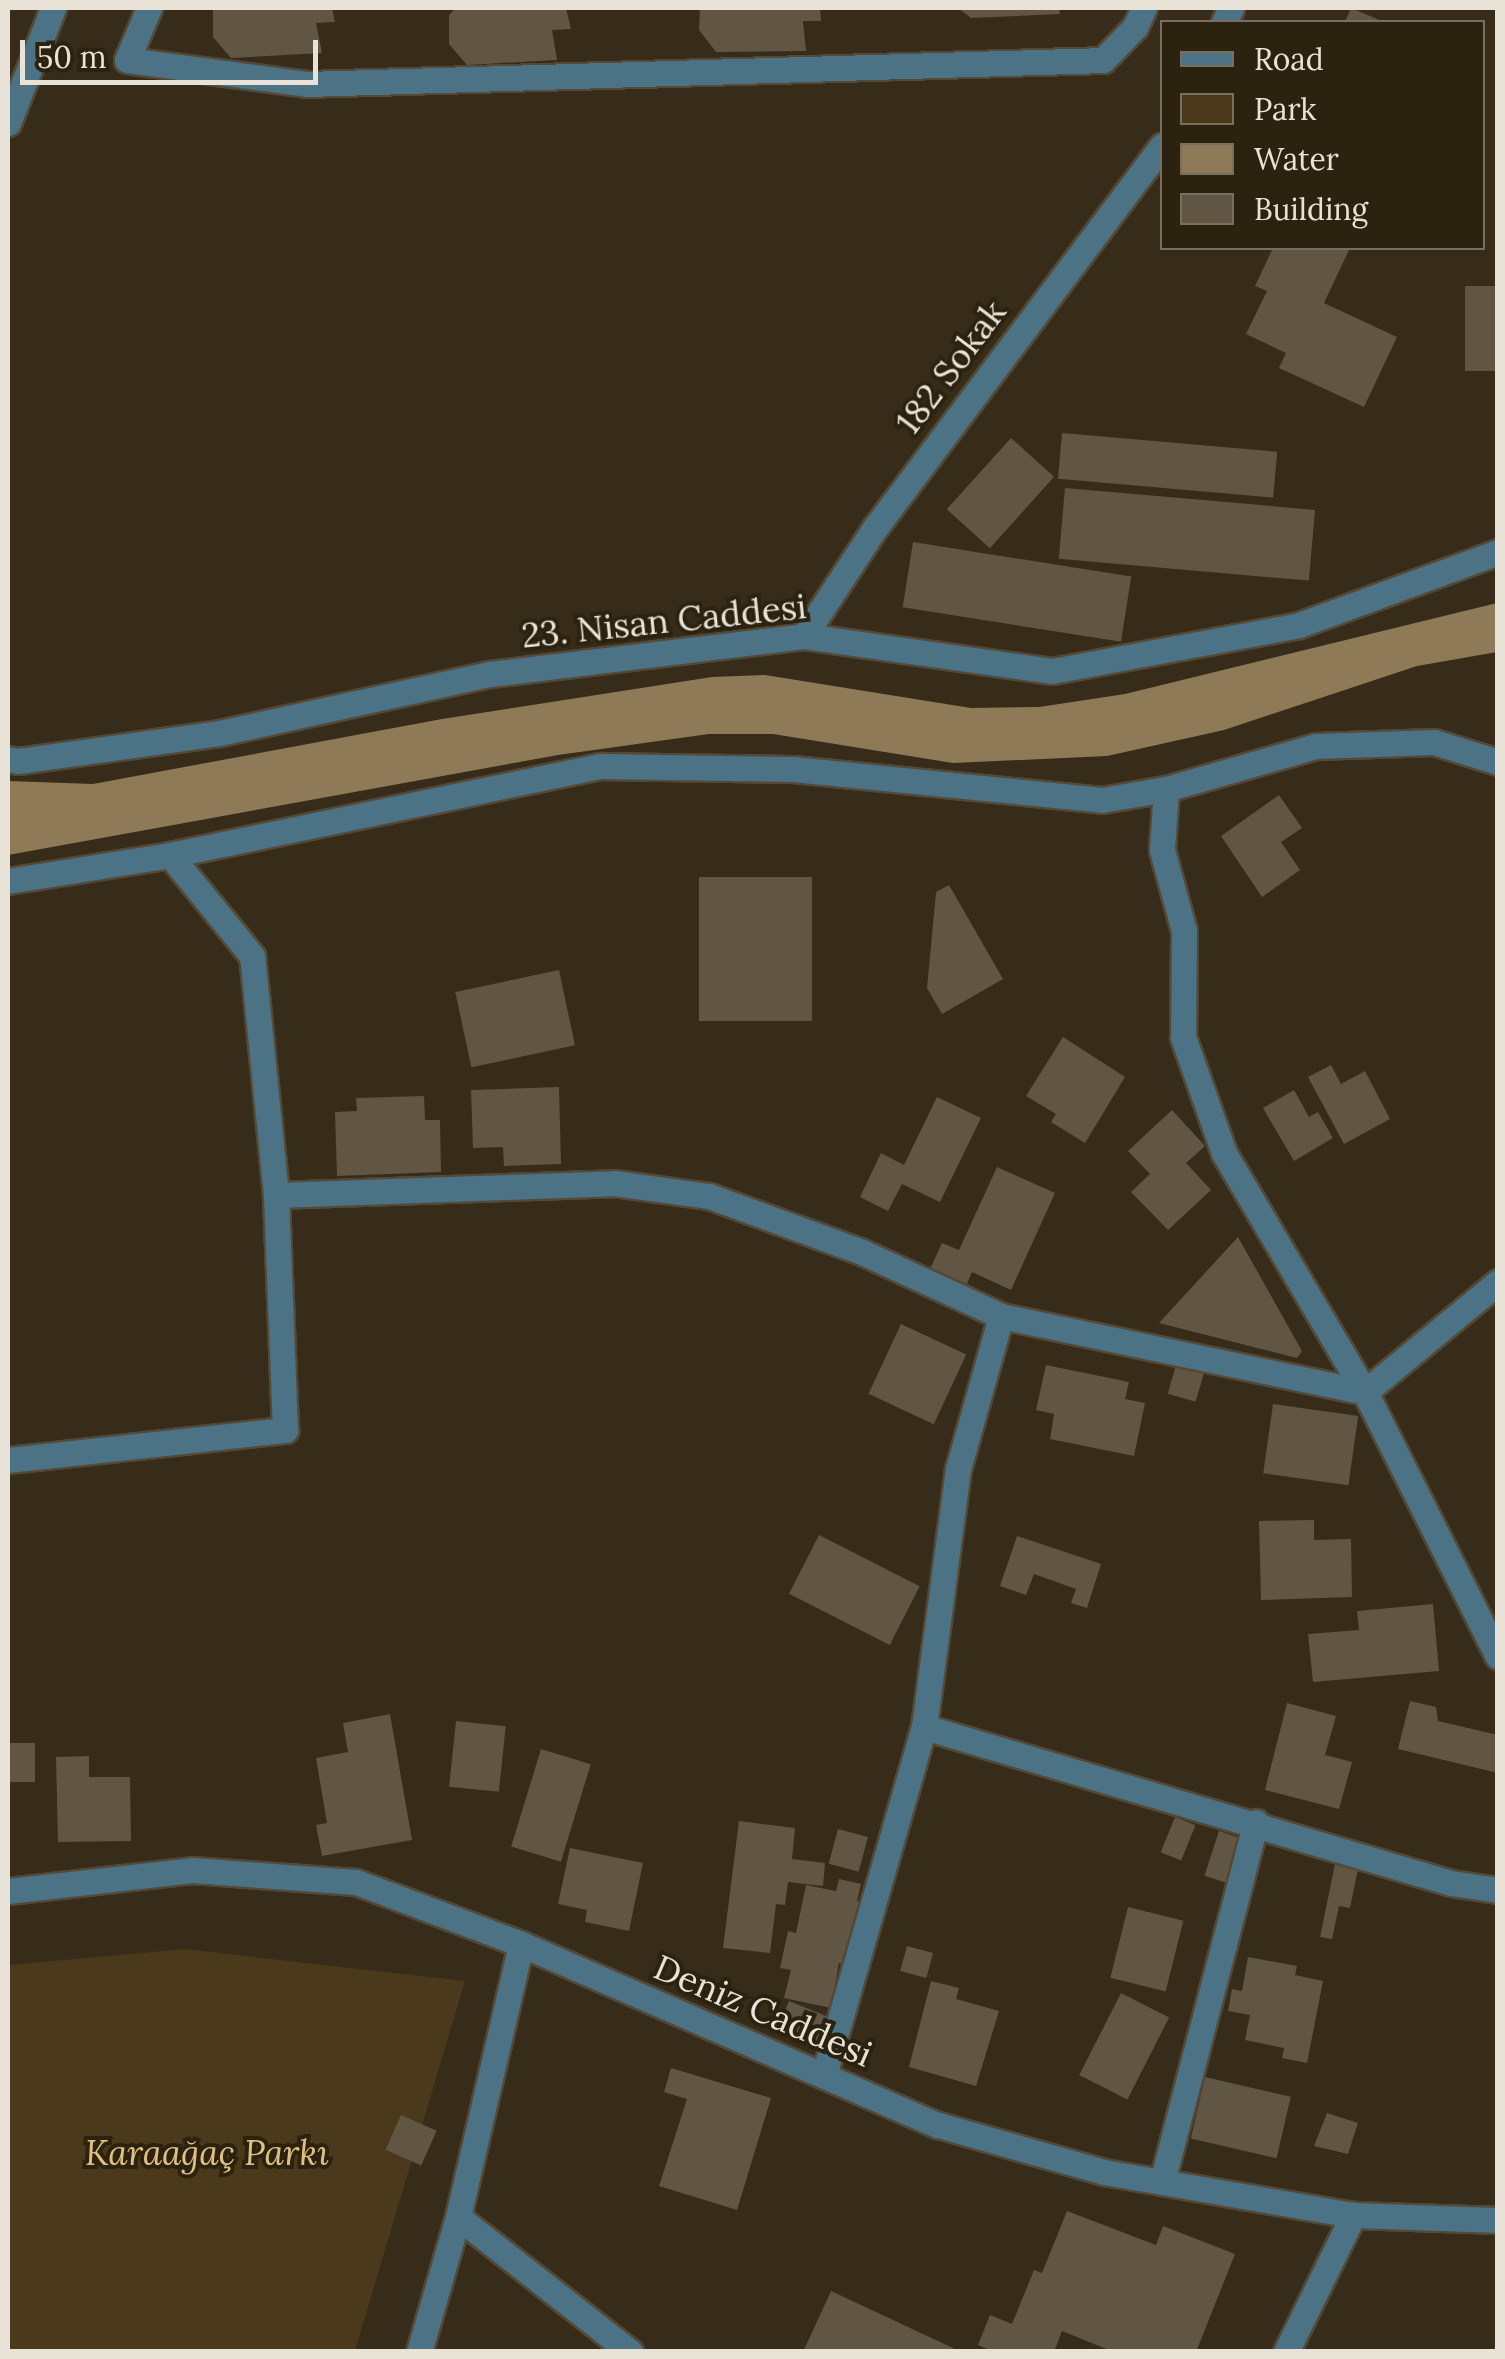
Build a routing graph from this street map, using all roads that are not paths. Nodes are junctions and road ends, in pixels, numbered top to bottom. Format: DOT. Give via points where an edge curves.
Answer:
graph roads {
  1 [pos="54,8"];
  2 [pos="149,8"];
  3 [pos="1144,8"];
  4 [pos="8,123"];
  5 [pos="1160,149"];
  6 [pos="1498,552"];
  7 [pos="804,636"];
  8 [pos="8,759"];
  9 [pos="1498,762"];
  10 [pos="1166,788"];
  11 [pos="170,854"];
  12 [pos="8,881"];
  13 [pos="276,1195"];
  14 [pos="1498,1282"];
  15 [pos="1001,1316"];
  16 [pos="1365,1392"];
  17 [pos="8,1460"];
  18 [pos="1498,1656"];
  19 [pos="924,1726"];
  20 [pos="1256,1822"];
  21 [pos="1498,1890"];
  22 [pos="8,1891"];
  23 [pos="521,1944"];
  24 [pos="824,2076"];
  25 [pos="1162,2182"];
  26 [pos="1354,2216"];
  27 [pos="458,2217"];
  28 [pos="1498,2220"];
  29 [pos="419,2352"];
  30 [pos="630,2352"];
  31 [pos="1286,2352"];
  1 -- 4 [label="street"];
  2 -- 3 [label="street" via="127,60 306,84 1103,60"];
  5 -- 7 [label="street, 182 Sokak" via="875,528"];
  6 -- 7 [label="street, 23. Nisan Caddesi" via="1299,625 1052,671"];
  7 -- 8 [label="street, 23. Nisan Caddesi" via="490,674 218,733"];
  9 -- 10 [label="street" via="1434,742 1316,746"];
  10 -- 11 [label="street" via="1102,800 793,768 600,766"];
  10 -- 16 [label="street" via="1162,850 1184,930 1183,1037 1224,1153"];
  11 -- 12 [label="street"];
  11 -- 13 [label="street" via="252,956"];
  13 -- 15 [label="street" via="614,1183 710,1196 862,1252"];
  13 -- 17 [label="street" via="285,1430"];
  14 -- 16 [label="street"];
  15 -- 16 [label="street"];
  15 -- 19 [label="street" via="958,1468"];
  16 -- 18 [label="street"];
  19 -- 20 [label="street"];
  19 -- 24 [label="street"];
  20 -- 21 [label="street" via="1452,1883"];
  20 -- 25 [label="street"];
  22 -- 23 [label="street, Deniz Caddesi" via="192,1870 356,1882"];
  23 -- 24 [label="street, Deniz Caddesi"];
  23 -- 27 [label="street"];
  24 -- 25 [label="street, Deniz Caddesi" via="938,2125"];
  25 -- 26 [label="street, Deniz Caddesi"];
  26 -- 28 [label="street, Deniz Caddesi"];
  26 -- 31 [label="street"];
  27 -- 29 [label="street"];
  27 -- 30 [label="street"];
}
